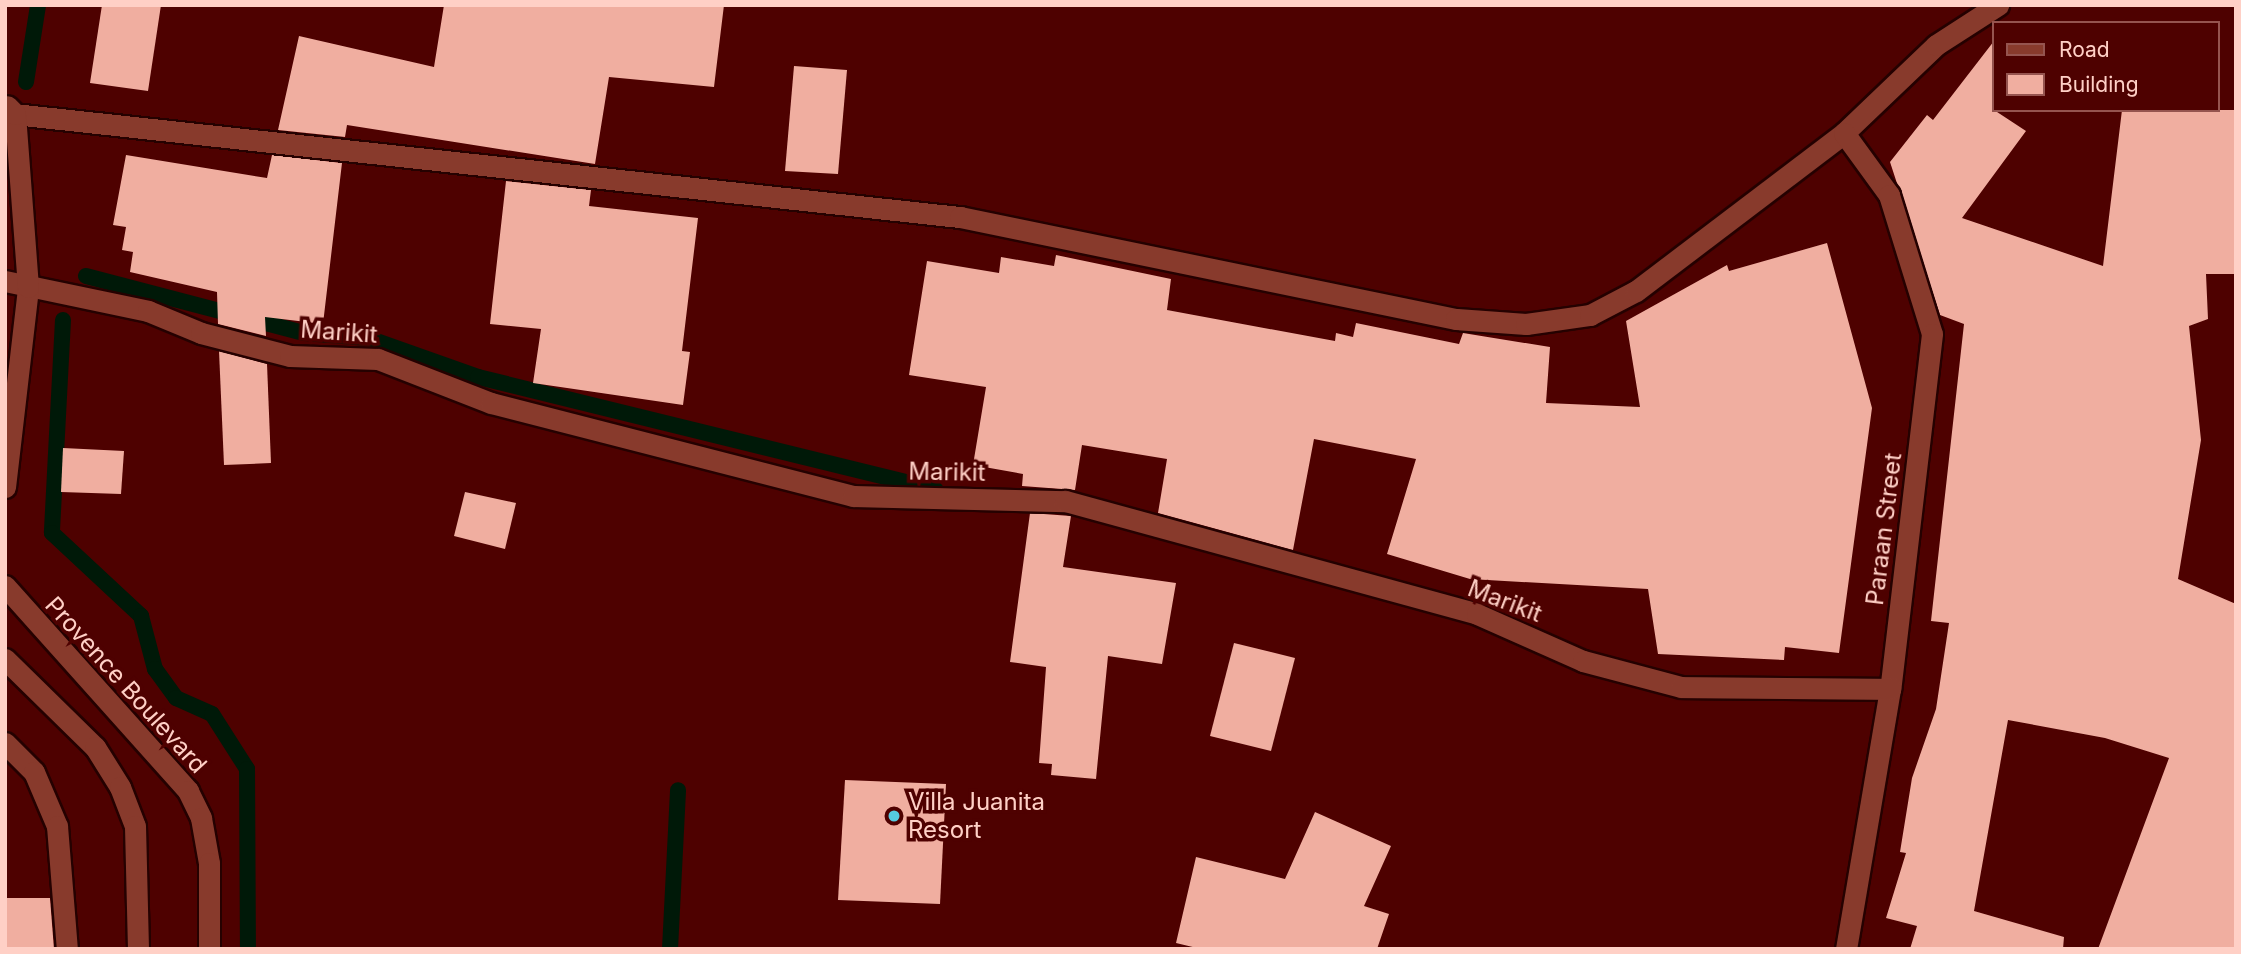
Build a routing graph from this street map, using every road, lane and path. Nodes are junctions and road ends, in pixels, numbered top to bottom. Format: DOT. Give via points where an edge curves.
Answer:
graph roads {
  1 [pos="1998,5"];
  2 [pos="8,110"];
  3 [pos="1844,133"];
  4 [pos="5,281"];
  5 [pos="28,287"];
  6 [pos="5,487"];
  7 [pos="5,586"];
  8 [pos="5,659"];
  9 [pos="1890,689"];
  10 [pos="5,743"];
  11 [pos="67,949"];
  12 [pos="138,949"];
  13 [pos="209,949"];
  14 [pos="1846,949"];
  1 -- 3 [label="street" via="1914,62"];
  2 -- 3 [label="street" via="960,217 1456,319 1525,324 1591,315 1636,291"];
  2 -- 5 [label="street"];
  3 -- 9 [label="street, Paraan Street" via="1889,195 1932,334"];
  4 -- 5 [label="street, Marikit"];
  5 -- 6 [label="street"];
  5 -- 9 [label="street, Marikit" via="148,311 201,333 290,356 378,359 491,403 853,496 1065,501 1477,614 1583,662 1681,687"];
  7 -- 13 [label="street, Provence Boulevard" via="188,791 201,818 209,863"];
  8 -- 12 [label="street" via="95,747 120,787 135,826"];
  9 -- 14 [label="street, Paraan Street"];
  10 -- 11 [label="street" via="34,772 57,826"];
}
